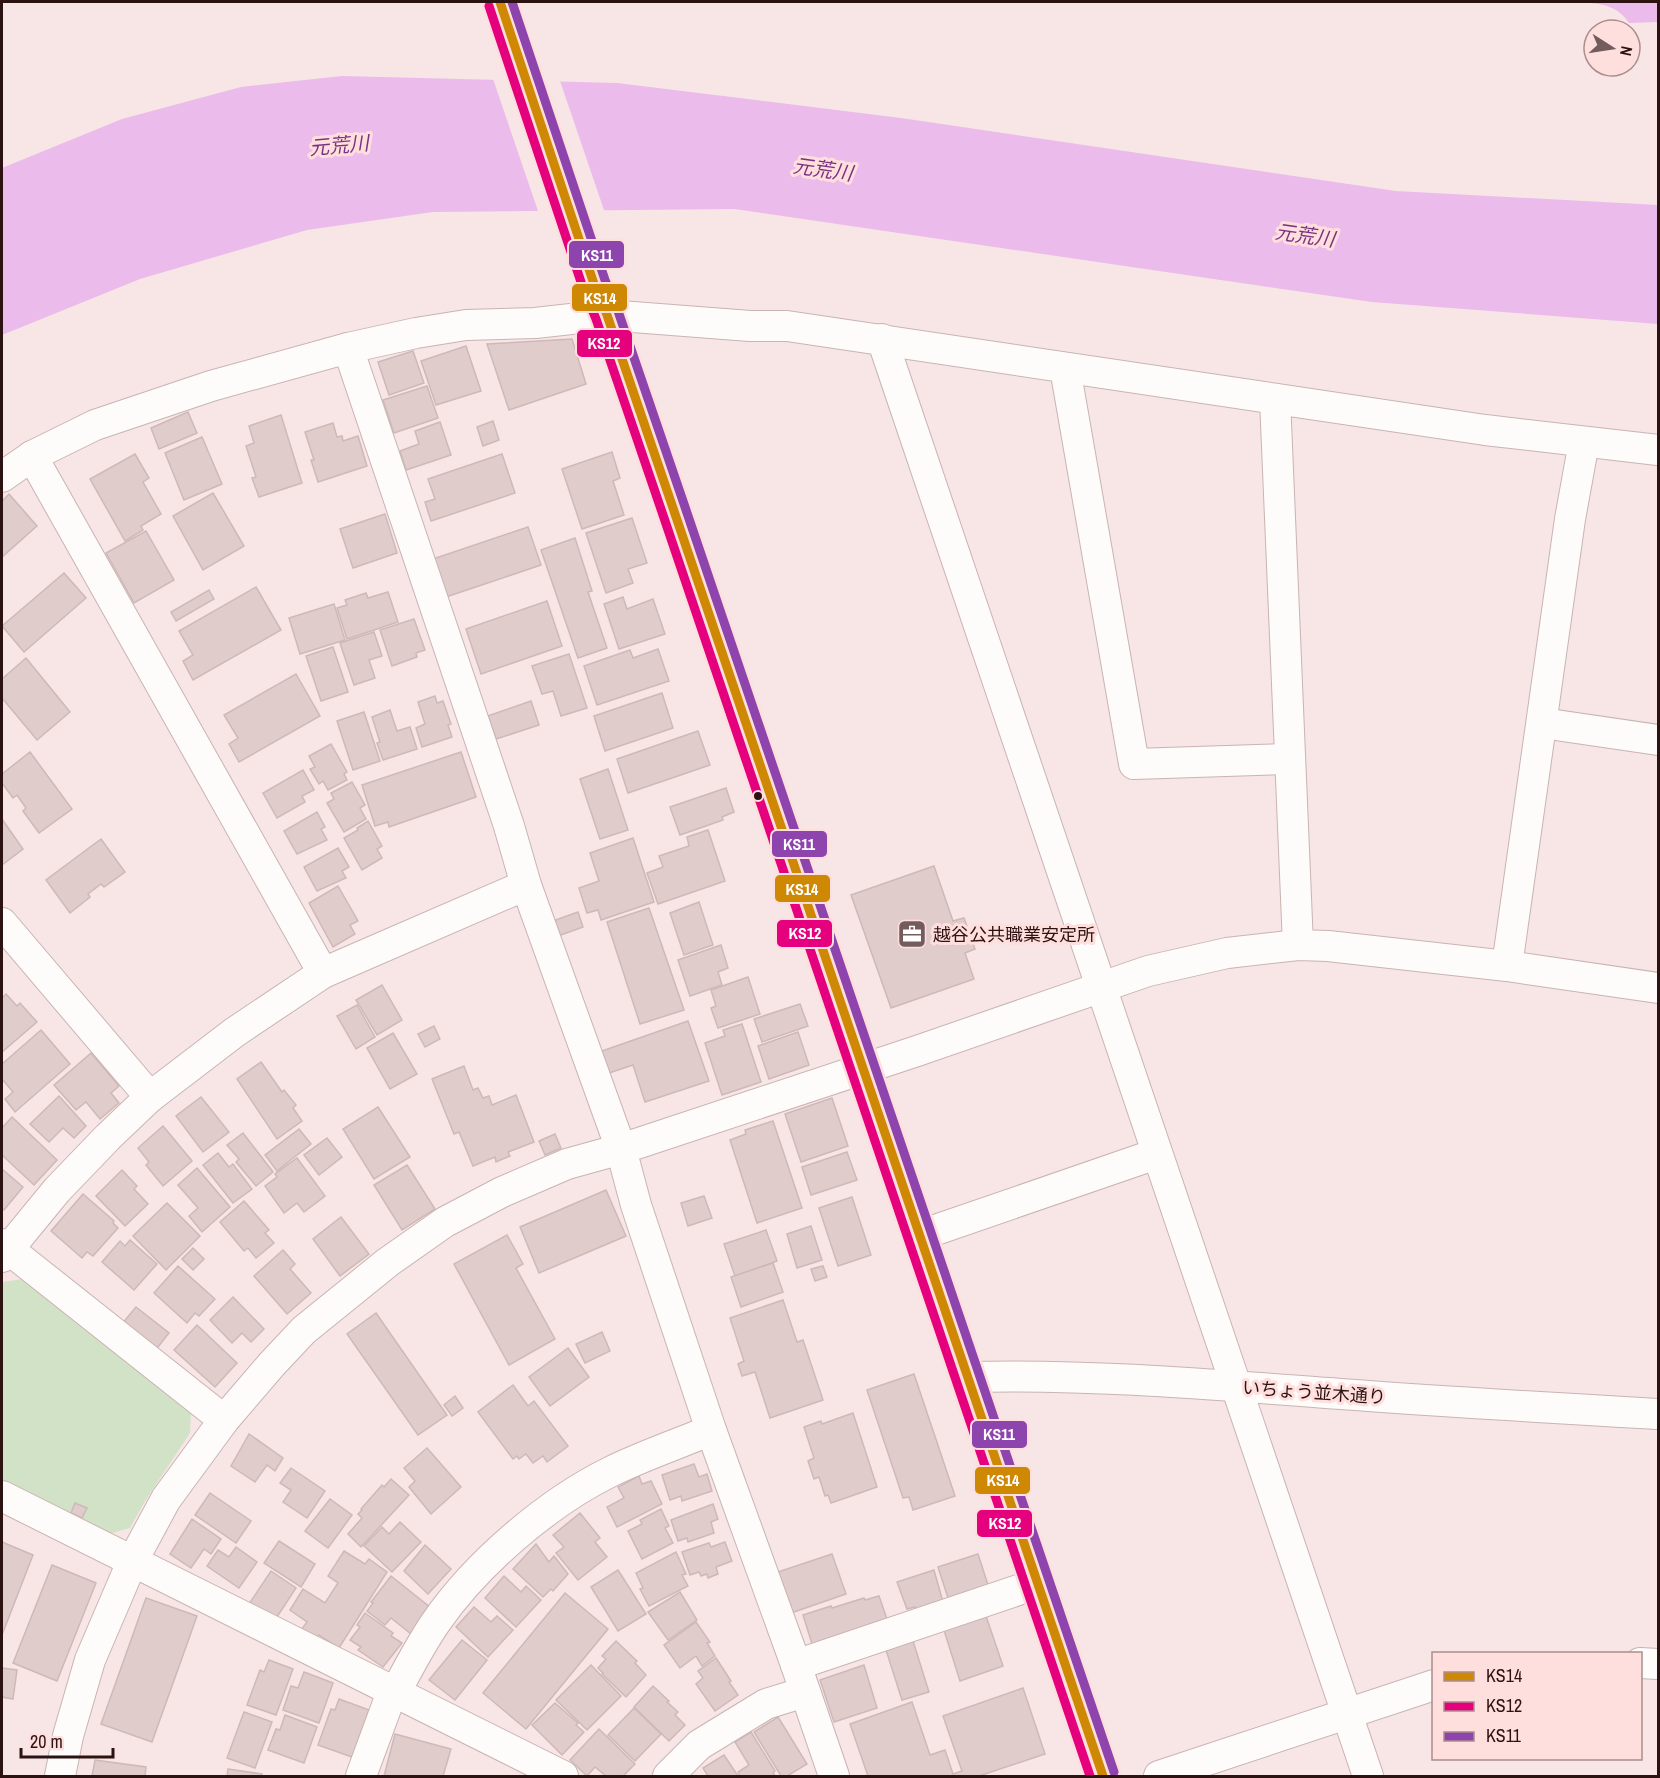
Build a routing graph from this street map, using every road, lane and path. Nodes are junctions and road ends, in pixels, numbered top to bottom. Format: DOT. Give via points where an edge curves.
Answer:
graph roads {
  1 [pos="500,2"];
  2 [pos="607,315"];
  3 [pos="882,339"];
  4 [pos="348,348"];
  5 [pos="1065,368"];
  6 [pos="1275,399"];
  7 [pos="1584,442"];
  8 [pos="1659,450"];
  9 [pos="32,456"];
  10 [pos="2,477"];
  11 [pos="1542,723"];
  12 [pos="1659,740"];
  13 [pos="1289,759"];
  14 [pos="526,885"];
  15 [pos="2,923"];
  16 [pos="1298,945"];
  17 [pos="1508,966"];
  18 [pos="323,973"];
  19 [pos="1100,988"];
  20 [pos="1659,988"];
  21 [pos="863,1069"];
  22 [pos="150,1097"];
  23 [pos="621,1149"];
  24 [pos="1156,1154"];
  25 [pos="921,1235"];
  26 [pos="4,1250"];
  27 [pos="969,1377"];
  28 [pos="1235,1386"];
  29 [pos="1659,1414"];
  30 [pos="224,1420"];
  31 [pos="711,1430"];
  32 [pos="2,1496"];
  33 [pos="132,1562"];
  34 [pos="1039,1583"];
  35 [pos="1642,1663"];
  36 [pos="1659,1664"];
  37 [pos="801,1678"];
  38 [pos="1432,1686"];
  39 [pos="394,1692"];
  40 [pos="1347,1713"];
  41 [pos="60,1776"];
  42 [pos="361,1776"];
  43 [pos="563,1776"];
  44 [pos="668,1776"];
  45 [pos="834,1776"];
  46 [pos="1104,1776"];
  47 [pos="1159,1776"];
  48 [pos="1368,1776"];
  1 -- 2 [label="street"];
  2 -- 3 [label="street" via="788,326"];
  2 -- 4 [label="street" via="466,325"];
  2 -- 21 [label="street"];
  3 -- 5 [label="street"];
  3 -- 19 [label="street"];
  4 -- 9 [label="street" via="211,386 105,422"];
  4 -- 14 [label="street"];
  5 -- 6 [label="street"];
  5 -- 13 [label="street" via="1134,764"];
  6 -- 7 [label="street"];
  6 -- 13 [label="street"];
  7 -- 8 [label="street"];
  7 -- 11 [label="street"];
  9 -- 10 [label="street"];
  9 -- 18 [label="street"];
  11 -- 12 [label="street"];
  11 -- 17 [label="street"];
  13 -- 16 [label="street"];
  14 -- 18 [label="street"];
  14 -- 23 [label="street"];
  15 -- 22 [label="street"];
  16 -- 17 [label="street"];
  16 -- 19 [label="street" via="1185,961"];
  17 -- 20 [label="street"];
  18 -- 22 [label="street" via="235,1032"];
  19 -- 21 [label="street"];
  19 -- 24 [label="street"];
  21 -- 23 [label="street"];
  21 -- 25 [label="street"];
  22 -- 26 [label="street" via="57,1190"];
  23 -- 30 [label="street" via="567,1164 502,1192 415,1242 304,1330"];
  23 -- 31 [label="street"];
  24 -- 25 [label="street"];
  24 -- 28 [label="street"];
  25 -- 27 [label="street"];
  26 -- 30 [label="street"];
  27 -- 28 [label="street, いちょう並木通り" via="1034,1376"];
  27 -- 34 [label="street"];
  28 -- 29 [label="street, いちょう並木通り"];
  28 -- 40 [label="street"];
  30 -- 33 [label="street" via="166,1499"];
  31 -- 37 [label="street"];
  31 -- 39 [label="street" via="611,1471 560,1500 518,1534 468,1583 438,1620"];
  32 -- 33 [label="street"];
  33 -- 39 [label="street"];
  33 -- 41 [label="street" via="90,1660"];
  34 -- 37 [label="street"];
  34 -- 46 [label="street"];
  35 -- 36 [label="street"];
  37 -- 44 [label="street" via="699,1745"];
  37 -- 45 [label="street"];
  38 -- 40 [label="street"];
  39 -- 42 [label="street"];
  39 -- 43 [label="street"];
  40 -- 47 [label="street"];
  40 -- 48 [label="street"];
}
